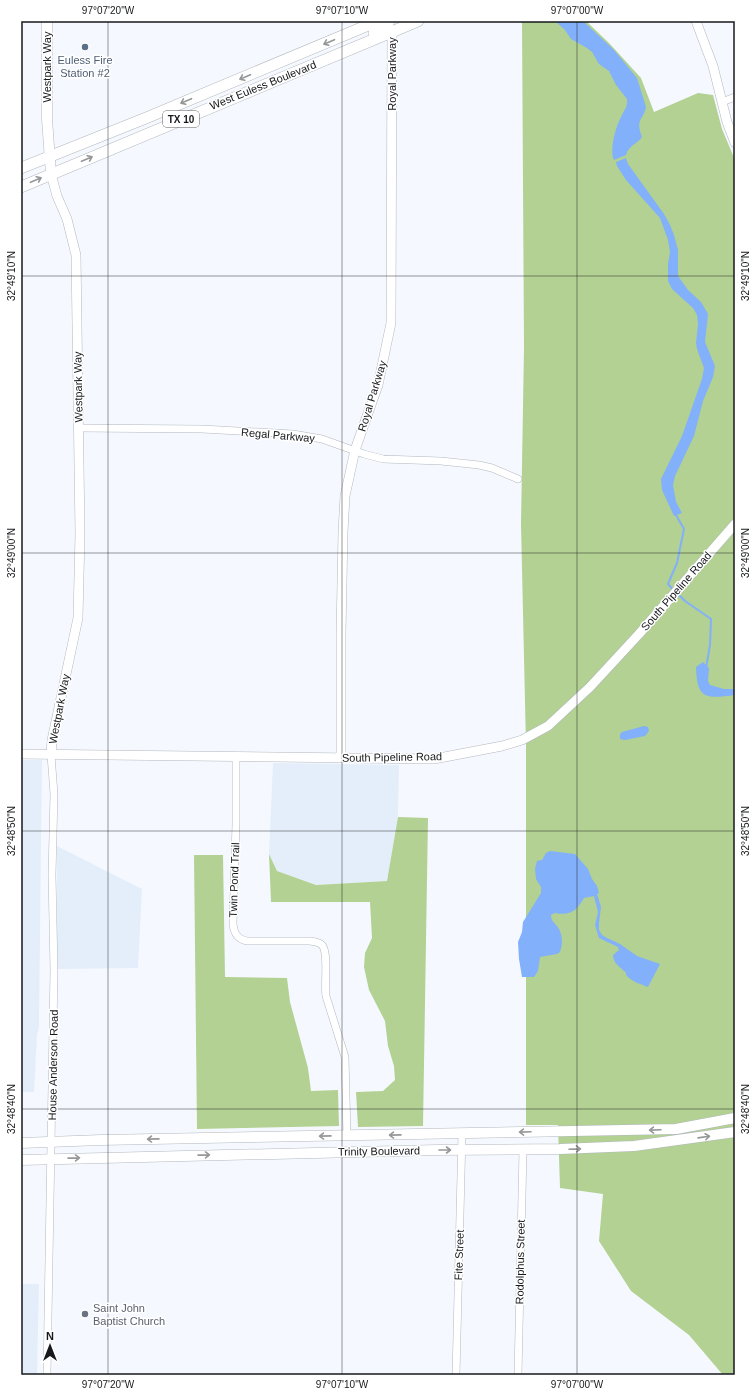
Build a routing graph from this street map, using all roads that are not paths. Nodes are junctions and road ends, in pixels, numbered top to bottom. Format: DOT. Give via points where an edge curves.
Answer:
graph roads {
  1 [pos="47,21"];
  2 [pos="378,21"];
  3 [pos="400,21"];
  4 [pos="418,21"];
  5 [pos="696,21"];
  6 [pos="390,26"];
  7 [pos="222,86"];
  8 [pos="735,97"];
  9 [pos="224,101"];
  10 [pos="722,102"];
  11 [pos="735,143"];
  12 [pos="49,157"];
  13 [pos="21,168"];
  14 [pos="51,174"];
  15 [pos="21,187"];
  16 [pos="79,428"];
  17 [pos="355,450"];
  18 [pos="518,479"];
  19 [pos="735,524"];
  20 [pos="21,754"];
  21 [pos="51,755"];
  22 [pos="236,757"];
  23 [pos="341,758"];
  24 [pos="735,1118"];
  25 [pos="735,1132"];
  26 [pos="462,1134"];
  27 [pos="347,1136"];
  28 [pos="52,1142"];
  29 [pos="21,1143"];
  30 [pos="461,1150"];
  31 [pos="522,1150"];
  32 [pos="51,1159"];
  33 [pos="21,1160"];
  34 [pos="47,1375"];
  35 [pos="456,1375"];
  36 [pos="518,1375"];
  1 -- 12 [label="main road, Westpark Way"];
  2 -- 7 [label="main road, West Euless Boulevard / TX 10, one-way"];
  3 -- 6 [label="main road"];
  4 -- 6 [label="main road, West Euless Boulevard / TX 10"];
  5 -- 10 [label="street" via="714,66"];
  6 -- 9 [label="main road, West Euless Boulevard / TX 10" via="312,65"];
  6 -- 17 [label="street, Royal Parkway" via="391,323 378,385"];
  7 -- 9 [label="main road"];
  7 -- 12 [label="main road, West Euless Boulevard / TX 10, one-way"];
  8 -- 10 [label="street"];
  14 -- 9 [label="main road, West Euless Boulevard / TX 10, one-way"];
  10 -- 11 [label="street"];
  12 -- 13 [label="main road, West Euless Boulevard / TX 10"];
  12 -- 14 [label="main road, Westpark Way"];
  15 -- 14 [label="main road, West Euless Boulevard / TX 10, one-way"];
  14 -- 16 [label="street, Westpark Way" via="67,218 76,255"];
  16 -- 17 [label="street, Regal Parkway" via="293,434 322,439"];
  16 -- 21 [label="street, Westpark Way" via="78,618"];
  17 -- 18 [label="street, Regal Parkway" via="383,459 479,465"];
  17 -- 23 [label="street, Royal Parkway" via="345,496 343,532"];
  19 -- 23 [label="street, South Pipeline Road" via="590,687 537,733 502,746 434,759"];
  20 -- 21 [label="street, South Pipeline Road"];
  21 -- 22 [label="street, South Pipeline Road"];
  21 -- 28 [label="street, House Anderson Road" via="54,794"];
  22 -- 23 [label="street, South Pipeline Road"];
  22 -- 27 [label="street, Twin Pond Trail" via="234,930 236,936 246,941 310,941 323,946 324,989 345,1057"];
  24 -- 26 [label="main road, Trinity Boulevard, one-way" via="676,1129"];
  31 -- 25 [label="main road, Trinity Boulevard, one-way" via="634,1146"];
  26 -- 27 [label="main road, Trinity Boulevard, one-way"];
  26 -- 30 [label="street, Fite Street"];
  27 -- 28 [label="main road, Trinity Boulevard, one-way"];
  28 -- 29 [label="main road, Trinity Boulevard"];
  28 -- 32 [label="street, House Anderson Road"];
  30 -- 31 [label="main road, Trinity Boulevard"];
  32 -- 30 [label="main road, Trinity Boulevard, one-way"];
  30 -- 35 [label="street, Fite Street"];
  31 -- 36 [label="street, Rodolphus Street"];
  32 -- 33 [label="main road, Trinity Boulevard"];
  32 -- 34 [label="street, House Anderson Road"];
}
